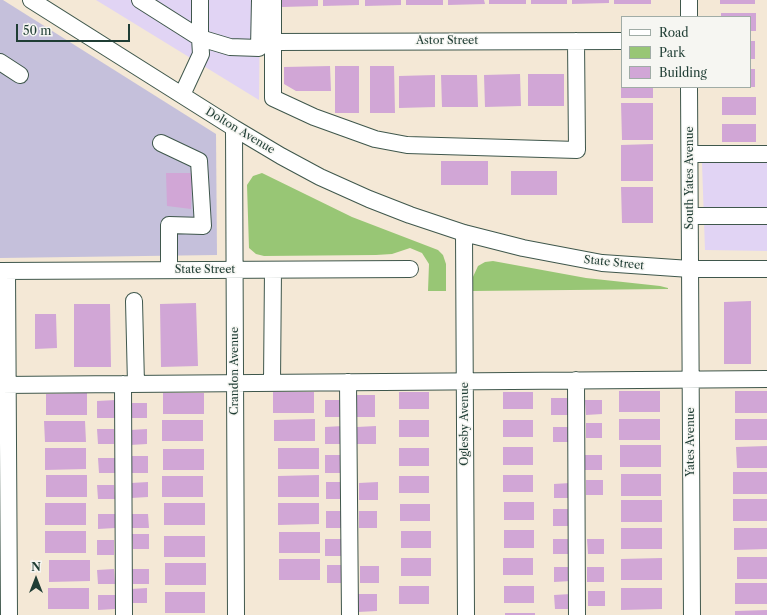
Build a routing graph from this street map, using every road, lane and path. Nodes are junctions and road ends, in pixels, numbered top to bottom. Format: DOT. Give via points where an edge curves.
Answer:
graph roads {
  1 [pos="31,0"];
  2 [pos="140,0"];
  3 [pos="200,0"];
  4 [pos="260,0"];
  5 [pos="273,0"];
  6 [pos="689,0"];
  7 [pos="160,6"];
  8 [pos="689,16"];
  9 [pos="200,38"];
  10 [pos="576,41"];
  11 [pos="621,41"];
  12 [pos="273,42"];
  13 [pos="0,62"];
  14 [pos="20,75"];
  15 [pos="690,88"];
  16 [pos="182,95"];
  17 [pos="234,128"];
  18 [pos="161,143"];
  19 [pos="690,154"];
  20 [pos="767,154"];
  21 [pos="690,216"];
  22 [pos="767,216"];
  23 [pos="464,233"];
  24 [pos="410,269"];
  25 [pos="690,269"];
  26 [pos="767,269"];
  27 [pos="169,270"];
  28 [pos="235,270"];
  29 [pos="272,270"];
  30 [pos="3,271"];
  31 [pos="134,301"];
  32 [pos="691,379"];
  33 [pos="767,379"];
  34 [pos="576,380"];
  35 [pos="465,381"];
  36 [pos="272,382"];
  37 [pos="348,382"];
  38 [pos="236,383"];
  39 [pos="129,384"];
  40 [pos="4,385"];
  41 [pos="9,615"];
  42 [pos="124,615"];
  43 [pos="236,615"];
  44 [pos="350,615"];
  45 [pos="466,615"];
  46 [pos="578,615"];
  47 [pos="692,615"];
  1 -- 16 [label="street, Dolton Avenue"];
  2 -- 7 [label="street"];
  3 -- 9 [label="street"];
  4 -- 9 [label="street" via="260,48 230,47"];
  5 -- 12 [label="street"];
  6 -- 8 [label="street"];
  7 -- 9 [label="street"];
  9 -- 16 [label="street" via="202,54"];
  10 -- 11 [label="street, Astor Street"];
  10 -- 12 [label="street, Astor Street"];
  10 -- 12 [label="street" via="577,150 407,145 375,139 314,117 273,98"];
  13 -- 14 [label="street"];
  15 -- 19 [label="street, South Yates Avenue"];
  16 -- 17 [label="street, Dolton Avenue"];
  17 -- 23 [label="street, Dolton Avenue" via="327,180 410,215"];
  17 -- 28 [label="street, Crandon Avenue"];
  18 -- 27 [label="street" via="199,160 203,226 169,225"];
  19 -- 20 [label="street"];
  19 -- 21 [label="street, South Yates Avenue"];
  21 -- 22 [label="street"];
  21 -- 25 [label="street, South Yates Avenue"];
  23 -- 25 [label="street, State Street" via="564,256 610,263"];
  23 -- 35 [label="street, Oglesby Avenue"];
  24 -- 29 [label="street, State Street"];
  25 -- 26 [label="street, State Street"];
  25 -- 32 [label="street, Yates Avenue"];
  27 -- 28 [label="street, State Street"];
  27 -- 30 [label="street, State Street"];
  28 -- 29 [label="street, State Street"];
  28 -- 38 [label="street, Crandon Avenue"];
  29 -- 36 [label="street"];
  30 -- 40 [label="street"];
  31 -- 39 [label="street"];
  32 -- 33 [label="street"];
  32 -- 34 [label="street"];
  32 -- 47 [label="street, Yates Avenue"];
  34 -- 35 [label="street"];
  34 -- 46 [label="street"];
  35 -- 37 [label="street"];
  35 -- 45 [label="street, Oglesby Avenue"];
  36 -- 37 [label="street"];
  36 -- 38 [label="street"];
  37 -- 44 [label="street"];
  38 -- 39 [label="street"];
  38 -- 43 [label="street, Crandon Avenue"];
  39 -- 40 [label="street"];
  39 -- 42 [label="street"];
  40 -- 41 [label="street"];
}
